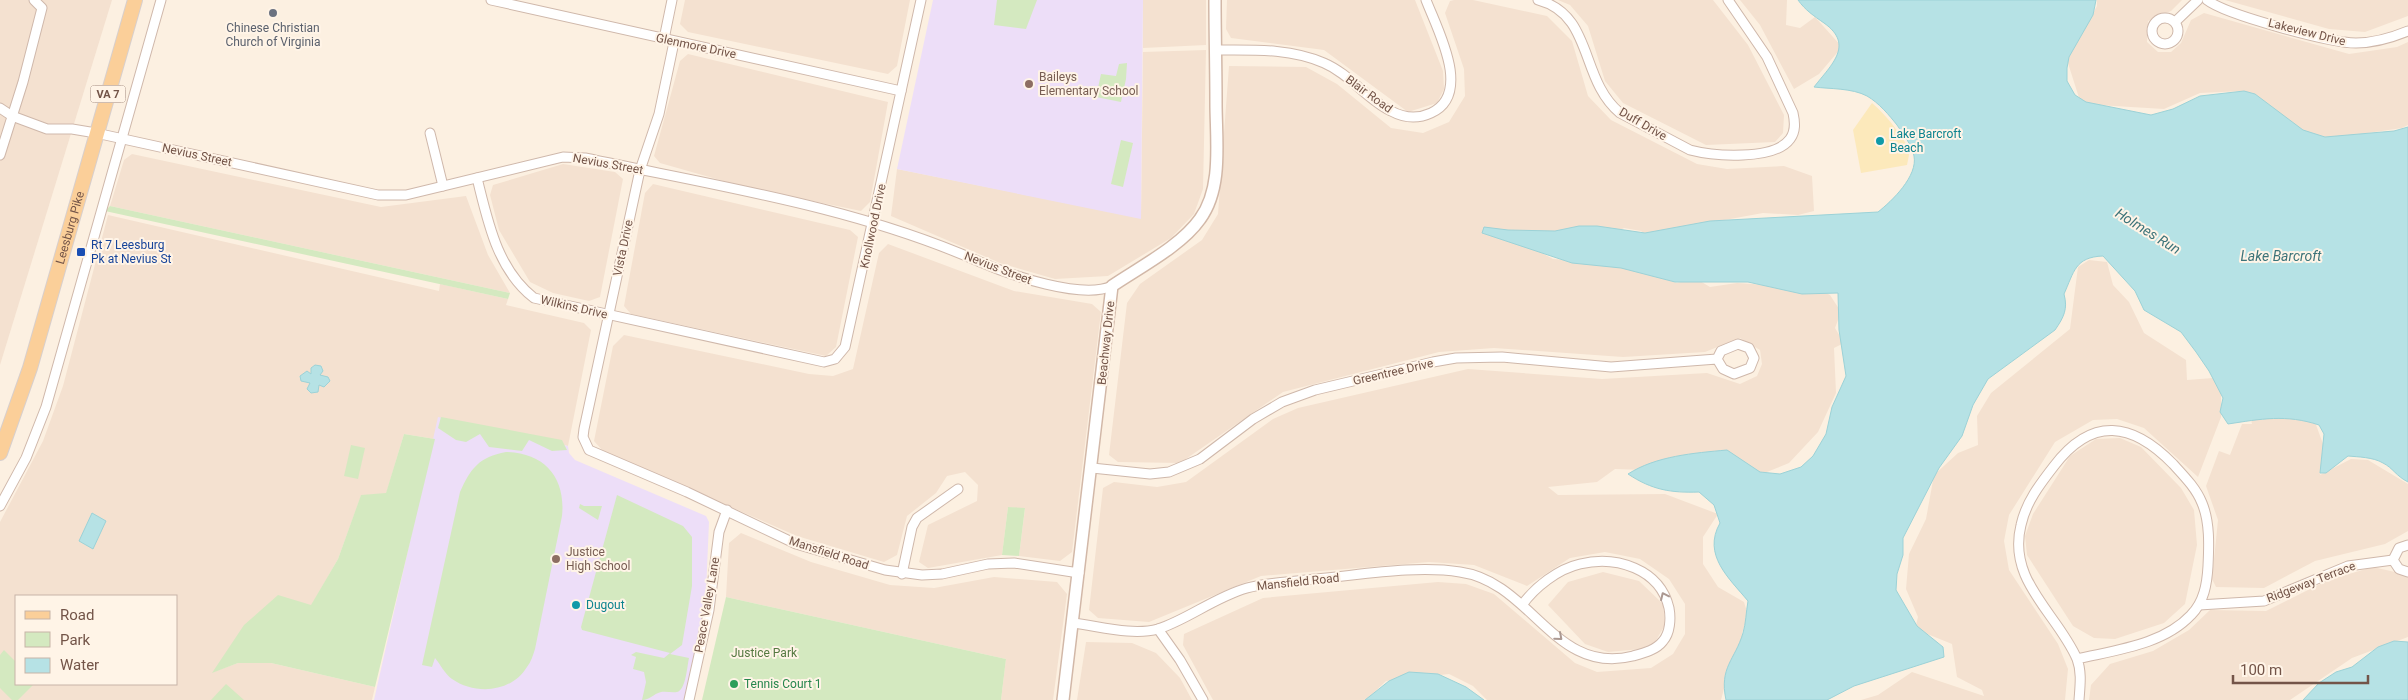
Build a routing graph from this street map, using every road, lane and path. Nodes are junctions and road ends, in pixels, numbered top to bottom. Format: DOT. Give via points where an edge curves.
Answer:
graph roads {
  1 [pos="34,0"];
  2 [pos="135,0"];
  3 [pos="161,0"];
  4 [pos="491,0"];
  5 [pos="672,0"];
  6 [pos="921,0"];
  7 [pos="1215,0"];
  8 [pos="1426,0"];
  9 [pos="1538,0"];
  10 [pos="1728,0"];
  11 [pos="2198,0"];
  12 [pos="2207,0"];
  13 [pos="2175,22"];
  14 [pos="2408,30"];
  15 [pos="664,39"];
  16 [pos="674,42"];
  17 [pos="1216,50"];
  18 [pos="901,91"];
  19 [pos="0,108"];
  20 [pos="12,116"];
  21 [pos="430,132"];
  22 [pos="96,134"];
  23 [pos="121,139"];
  24 [pos="0,155"];
  25 [pos="640,170"];
  26 [pos="477,178"];
  27 [pos="443,186"];
  28 [pos="873,221"];
  29 [pos="1112,286"];
  30 [pos="609,315"];
  31 [pos="747,345"];
  32 [pos="1718,359"];
  33 [pos="0,453"];
  34 [pos="594,453"];
  35 [pos="1092,468"];
  36 [pos="958,488"];
  37 [pos="0,506"];
  38 [pos="727,510"];
  39 [pos="2408,545"];
  40 [pos="2394,560"];
  41 [pos="2408,572"];
  42 [pos="1079,573"];
  43 [pos="902,574"];
  44 [pos="2199,604"];
  45 [pos="1522,605"];
  46 [pos="1073,623"];
  47 [pos="1158,629"];
  48 [pos="2077,659"];
  49 [pos="689,700"];
  50 [pos="1063,700"];
  51 [pos="1203,700"];
  52 [pos="2079,700"];
  1 -- 20 [label="street" via="42,8"];
  2 -- 22 [label="main road, Leesburg Pike / VA 7"];
  3 -- 23 [label="street"];
  4 -- 15 [label="street, Glenmore Drive"];
  5 -- 15 [label="street"];
  6 -- 18 [label="street, Knollwood Drive"];
  7 -- 17 [label="street, Beachway Drive"];
  8 -- 17 [label="street, Blair Road" via="1448,57 1452,80 1442,105 1421,117 1390,111 1338,71 1314,59 1285,52"];
  9 -- 10 [label="street, Duff Drive" via="1560,10 1575,27 1593,77 1611,105 1645,127 1690,150 1722,156 1773,150 1790,140 1795,128 1793,113 1771,65"];
  11 -- 13 [label="street"];
  12 -- 14 [label="street, Lakeview Drive" via="2226,10 2340,42 2372,42"];
  15 -- 16 [label="street, Glenmore Drive"];
  16 -- 18 [label="street, Glenmore Drive"];
  16 -- 25 [label="street, Vista Drive" via="659,114"];
  17 -- 29 [label="street, Beachway Drive" via="1214,181 1207,207 1180,240"];
  18 -- 28 [label="street, Knollwood Drive"];
  19 -- 20 [label="street, Nevius Street"];
  20 -- 22 [label="street, Nevius Street" via="47,130 72,129"];
  20 -- 24 [label="street"];
  21 -- 27 [label="street"];
  22 -- 23 [label="street, Nevius Street"];
  22 -- 33 [label="main road, Leesburg Pike / VA 7" via="30,368"];
  23 -- 27 [label="street, Nevius Street" via="378,195 406,195"];
  23 -- 37 [label="street" via="46,407 26,458"];
  25 -- 26 [label="street, Nevius Street" via="585,158 563,157"];
  25 -- 28 [label="street, Nevius Street"];
  25 -- 30 [label="street, Vista Drive"];
  26 -- 27 [label="street, Nevius Street"];
  26 -- 30 [label="street, Wilkins Drive" via="493,239 523,289 540,300"];
  28 -- 29 [label="street, Nevius Street" via="1036,283 1092,290"];
  28 -- 31 [label="street, Knollwood Drive" via="845,347 840,356 824,362"];
  29 -- 35 [label="street, Beachway Drive"];
  30 -- 31 [label="street, Wilkins Drive"];
  30 -- 34 [label="street, Vista Drive" via="584,429 585,445"];
  32 -- 35 [label="street, Greentree Drive" via="1611,367 1502,357 1433,362 1315,390 1282,402 1253,419 1200,459 1169,472 1150,474"];
  34 -- 38 [label="street, Mansfield Road"];
  35 -- 42 [label="street, Beachway Drive"];
  36 -- 43 [label="street" via="917,518 912,527"];
  38 -- 43 [label="street, Mansfield Road" via="796,544"];
  38 -- 49 [label="street, Peace Valley Lane" via="719,532 709,610"];
  39 -- 40 [label="street" via="2399,548"];
  40 -- 41 [label="street" via="2399,569"];
  40 -- 44 [label="street, Ridgeway Terrace" via="2348,566 2264,601"];
  42 -- 43 [label="street, Mansfield Road" via="997,563 942,574"];
  42 -- 46 [label="street, Beachway Drive"];
  44 -- 48 [label="street" via="2185,621 2160,636"];
  44 -- 48 [label="street" via="2207,583 2208,530 2196,491 2148,441 2116,430 2093,433 2068,449 2039,485 2025,510 2018,541 2024,576"];
  45 -- 45 [label="street, Mansfield Road, one-way" via="1569,646 1585,656 1601,660 1624,658 1656,648 1664,640 1670,615 1667,599 1658,584 1643,571 1622,562 1600,560 1578,564 1564,571 1531,592"];
  45 -- 47 [label="street, Mansfield Road" via="1483,579 1464,572 1428,570 1250,587"];
  46 -- 47 [label="street, Mansfield Road" via="1138,631"];
  46 -- 50 [label="street, Beachway Drive"];
  47 -- 51 [label="street"];
  48 -- 52 [label="street" via="2081,678"];
}
